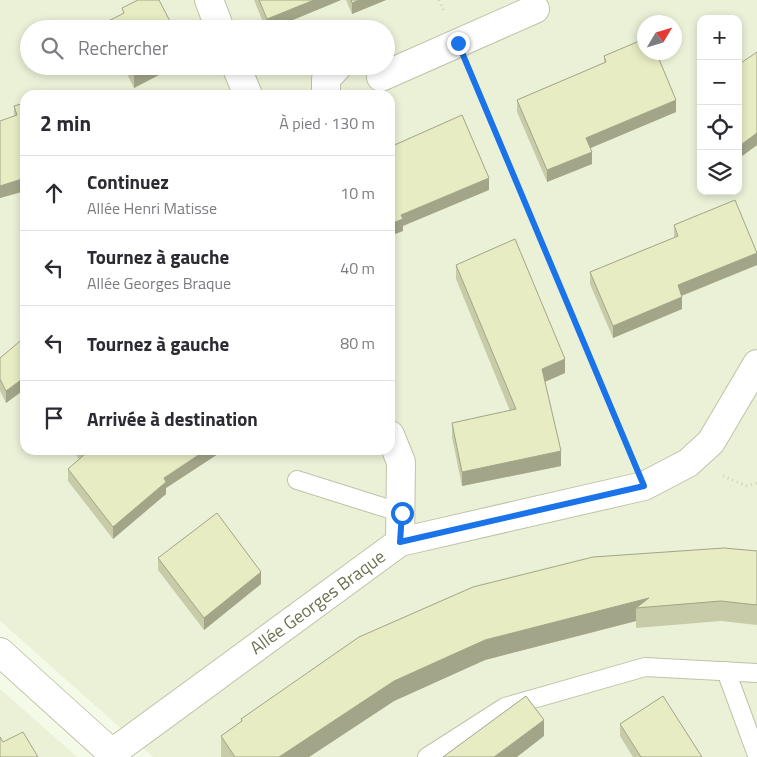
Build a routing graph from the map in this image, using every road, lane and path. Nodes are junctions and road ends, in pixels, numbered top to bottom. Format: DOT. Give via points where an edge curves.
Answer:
graph roads {
  1 [pos="209,0"];
  2 [pos="439,0"];
  3 [pos="536,9"];
  4 [pos="217,20"];
  5 [pos="458,43"];
  6 [pos="395,71"];
  7 [pos="240,75"];
  8 [pos="330,75"];
  9 [pos="246,90"];
  10 [pos="326,90"];
  11 [pos="757,364"];
  12 [pos="395,447"];
  13 [pos="297,480"];
  14 [pos="644,486"];
  15 [pos="402,513"];
  16 [pos="400,542"];
  17 [pos="0,652"];
  18 [pos="726,671"];
  19 [pos="757,673"];
  20 [pos="114,755"];
  21 [pos="757,755"];
  22 [pos="427,757"];
  1 -- 4 [label="street"];
  2 -- 5 [label="path"];
  3 -- 5 [label="street"];
  5 -- 6 [label="street"];
  5 -- 14 [label="path"];
  7 -- 9 [label="street"];
  8 -- 10 [label="street" via="326,79"];
  11 -- 14 [label="street, Allée Georges Braque" via="711,442 688,463"];
  12 -- 15 [label="street" via="401,462"];
  13 -- 15 [label="lane"];
  14 -- 16 [label="street, Allée Georges Braque"];
  15 -- 16 [label="street"];
  16 -- 20 [label="street, Allée Georges Braque"];
  17 -- 20 [label="street"];
  18 -- 19 [label="lane"];
  18 -- 21 [label="lane"];
  18 -- 22 [label="lane" via="636,669 505,707"];
}
